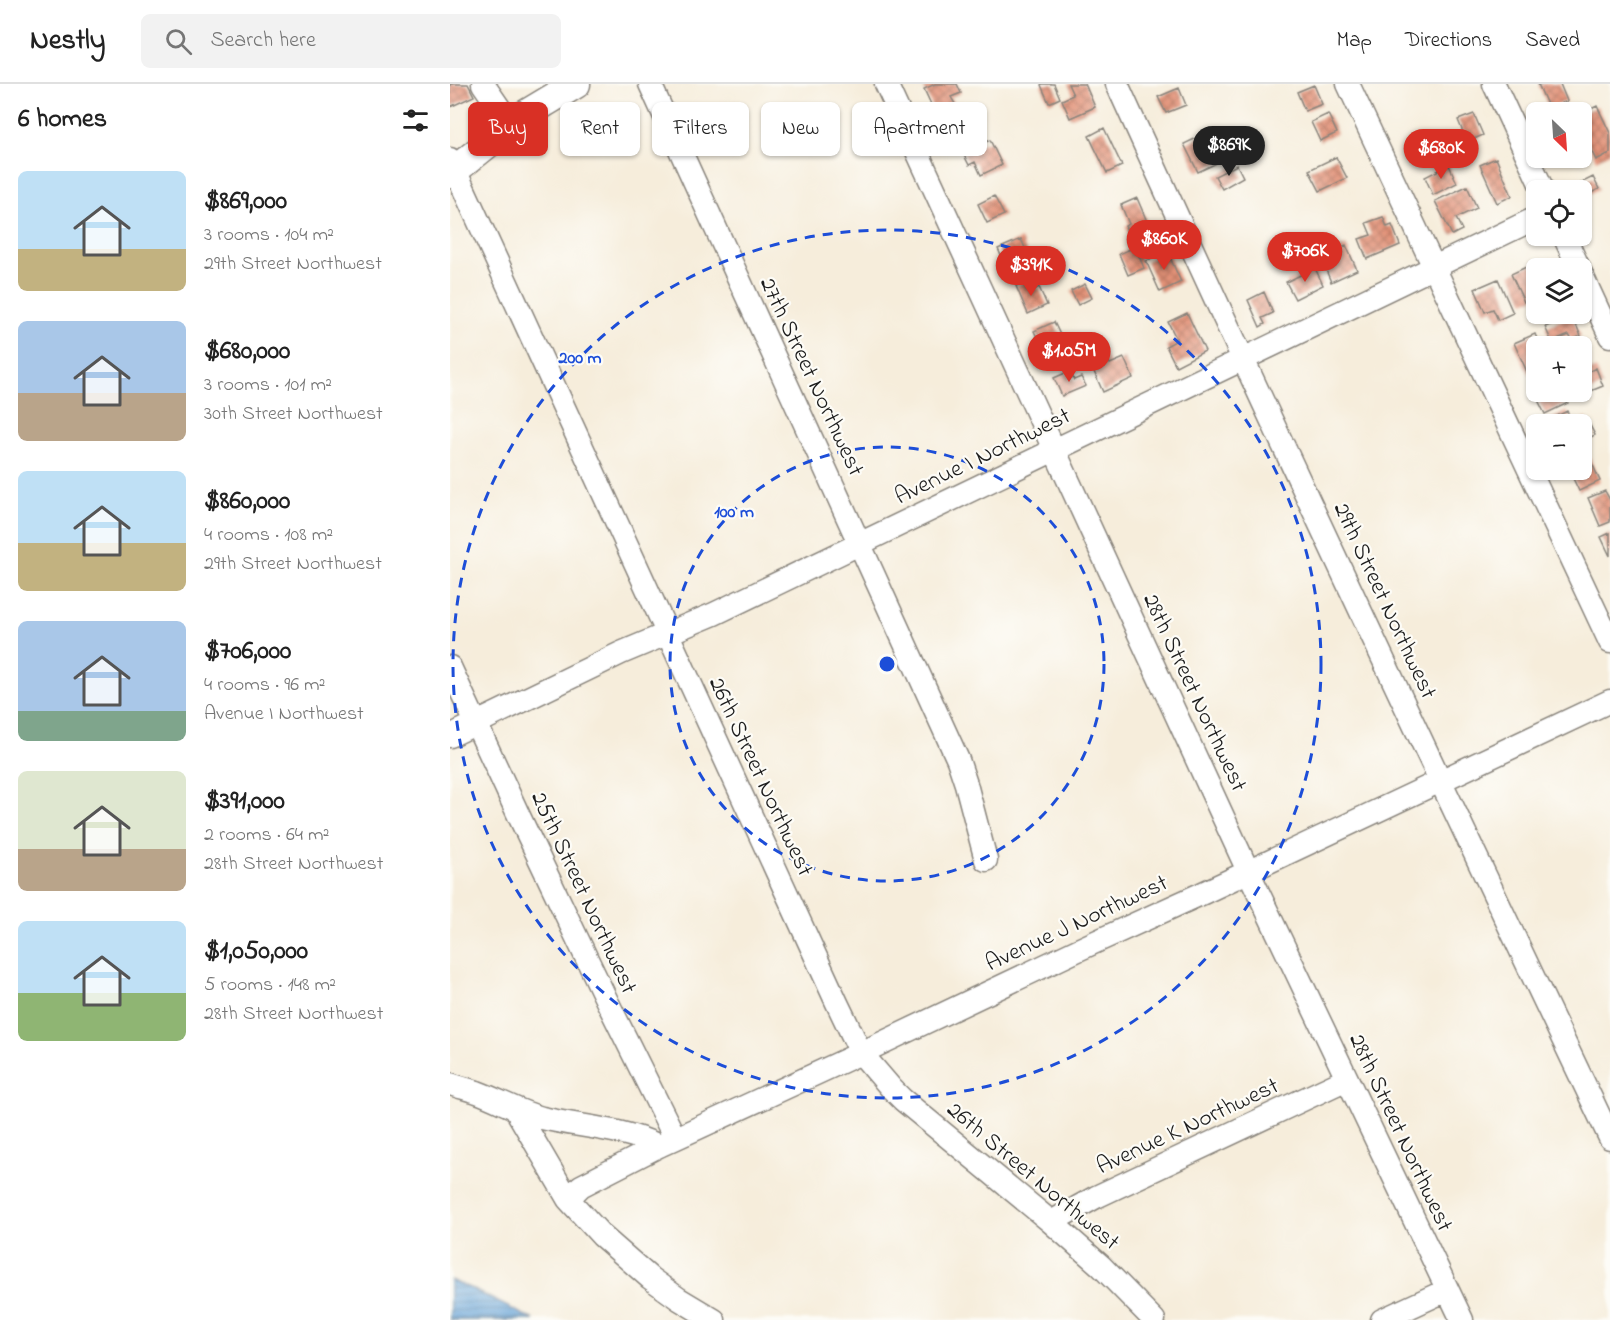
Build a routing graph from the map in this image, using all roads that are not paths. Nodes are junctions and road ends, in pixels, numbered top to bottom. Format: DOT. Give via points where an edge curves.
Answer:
graph roads {
  1 [pos="483,84"];
  2 [pos="576,84"];
  3 [pos="650,84"];
  4 [pos="886,84"];
  5 [pos="1117,84"];
  6 [pos="1348,84"];
  7 [pos="1494,84"];
  8 [pos="496,102"];
  9 [pos="545,102"];
  10 [pos="468,156"];
  11 [pos="452,168"];
  12 [pos="1538,180"];
  13 [pos="1526,223"];
  14 [pos="1435,268"];
  15 [pos="1592,297"];
  16 [pos="1610,336"];
  17 [pos="1243,359"];
  18 [pos="1054,450"];
  19 [pos="860,543"];
  20 [pos="667,633"];
  21 [pos="1610,642"];
  22 [pos="450,667"];
  23 [pos="1610,701"];
  24 [pos="477,723"];
  25 [pos="450,736"];
  26 [pos="1441,781"];
  27 [pos="986,860"];
  28 [pos="1248,871"];
  29 [pos="861,1053"];
  30 [pos="1347,1079"];
  31 [pos="450,1084"];
  32 [pos="516,1110"];
  33 [pos="1610,1138"];
  34 [pos="667,1142"];
  35 [pos="568,1199"];
  36 [pos="1051,1222"];
  37 [pos="1447,1290"];
  38 [pos="714,1320"];
  39 [pos="1154,1320"];
  40 [pos="1382,1320"];
  41 [pos="1462,1320"];
  1 -- 8 [label="street"];
  2 -- 9 [label="main road"];
  3 -- 19 [label="street, 27th Street Northwest"];
  4 -- 18 [label="street, 28th Street Northwest"];
  5 -- 17 [label="street, 29th Street Northwest"];
  6 -- 14 [label="street"];
  7 -- 12 [label="street"];
  10 -- 11 [label="main road"];
  11 -- 20 [label="street, 26th Street Northwest"];
  13 -- 14 [label="street, Avenue I Northwest"];
  14 -- 17 [label="street, Avenue I Northwest"];
  14 -- 21 [label="street"];
  15 -- 16 [label="street"];
  17 -- 18 [label="street, Avenue I Northwest"];
  17 -- 26 [label="street, 29th Street Northwest"];
  18 -- 19 [label="street, Avenue I Northwest"];
  18 -- 28 [label="street, 28th Street Northwest"];
  19 -- 20 [label="street, Avenue I Northwest"];
  19 -- 27 [label="street, 27th Street Northwest" via="958,760"];
  20 -- 24 [label="street, Avenue I Northwest"];
  20 -- 29 [label="street, 26th Street Northwest"];
  22 -- 24 [label="street, 25th Street Northwest"];
  23 -- 26 [label="street, Avenue J Northwest"];
  24 -- 25 [label="street, Avenue I Northwest"];
  24 -- 34 [label="street, 25th Street Northwest" via="606,999"];
  26 -- 28 [label="street, Avenue J Northwest"];
  26 -- 33 [label="street, 29th Street Northwest"];
  28 -- 29 [label="street, Avenue J Northwest"];
  28 -- 30 [label="street, 28th Street Northwest"];
  29 -- 34 [label="street, Avenue J Northwest"];
  29 -- 36 [label="street, 26th Street Northwest" via="903,1100"];
  30 -- 36 [label="street, Avenue K Northwest"];
  30 -- 37 [label="street, 28th Street Northwest"];
  31 -- 32 [label="street"];
  32 -- 34 [label="street"];
  32 -- 35 [label="street"];
  34 -- 35 [label="street, Avenue J Northwest" via="580,1186"];
  35 -- 38 [label="street" via="602,1236 650,1278"];
  36 -- 39 [label="street, 26th Street Northwest"];
  37 -- 40 [label="street"];
  37 -- 41 [label="street, 28th Street Northwest"];
}
